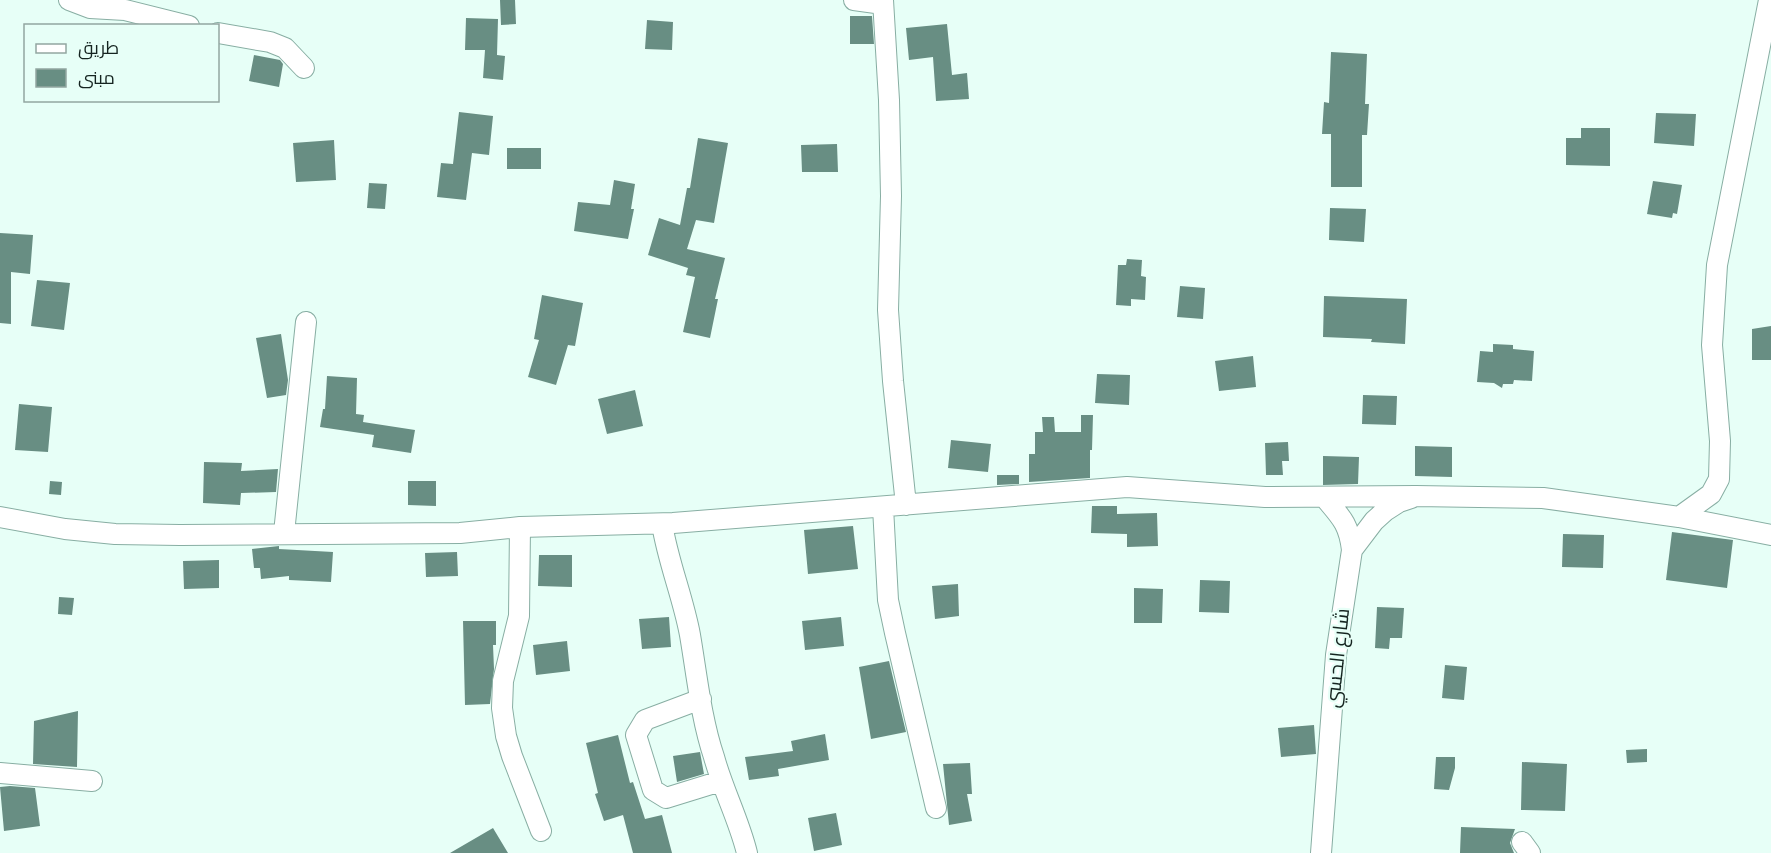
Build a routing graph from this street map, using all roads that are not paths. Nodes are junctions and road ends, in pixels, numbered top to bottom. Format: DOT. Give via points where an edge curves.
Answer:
graph roads {
  1 [pos="69,0"];
  2 [pos="854,0"];
  3 [pos="1769,0"];
  4 [pos="883,2"];
  5 [pos="181,24"];
  6 [pos="219,33"];
  7 [pos="304,68"];
  8 [pos="306,322"];
  9 [pos="1416,496"];
  10 [pos="1325,498"];
  11 [pos="906,506"];
  12 [pos="883,507"];
  13 [pos="0,517"];
  14 [pos="1679,517"];
  15 [pos="662,524"];
  16 [pos="520,527"];
  17 [pos="284,533"];
  18 [pos="1771,534"];
  19 [pos="1352,550"];
  20 [pos="700,699"];
  21 [pos="0,773"];
  22 [pos="92,781"];
  23 [pos="721,781"];
  24 [pos="936,808"];
  25 [pos="541,831"];
  26 [pos="747,853"];
  27 [pos="1321,853"];
  1 -- 5 [label="street" via="90,8 125,10"];
  2 -- 4 [label="street"];
  3 -- 14 [label="street" via="1717,265 1712,345 1719,479 1712,494"];
  4 -- 11 [label="street" via="891,184 888,310"];
  6 -- 7 [label="street" via="285,48"];
  8 -- 17 [label="street"];
  9 -- 10 [label="street"];
  9 -- 14 [label="street" via="1543,498"];
  9 -- 19 [label="street, شارع الحسي" via="1385,511"];
  10 -- 11 [label="street" via="1127,487"];
  10 -- 19 [label="street" via="1344,519"];
  11 -- 12 [label="street"];
  12 -- 15 [label="street"];
  12 -- 24 [label="street" via="888,600"];
  13 -- 17 [label="street" via="65,530 115,534"];
  14 -- 18 [label="street"];
  15 -- 16 [label="street"];
  15 -- 20 [label="street" via="690,635"];
  16 -- 17 [label="street" via="460,533"];
  16 -- 25 [label="street" via="519,616 503,681 502,708 512,756"];
  19 -- 27 [label="street, شارع الحسي" via="1336,655"];
  20 -- 23 [label="street"];
  20 -- 23 [label="street" via="645,720 636,735 654,790 666,798"];
  21 -- 22 [label="street"];
  23 -- 26 [label="street"];
}
